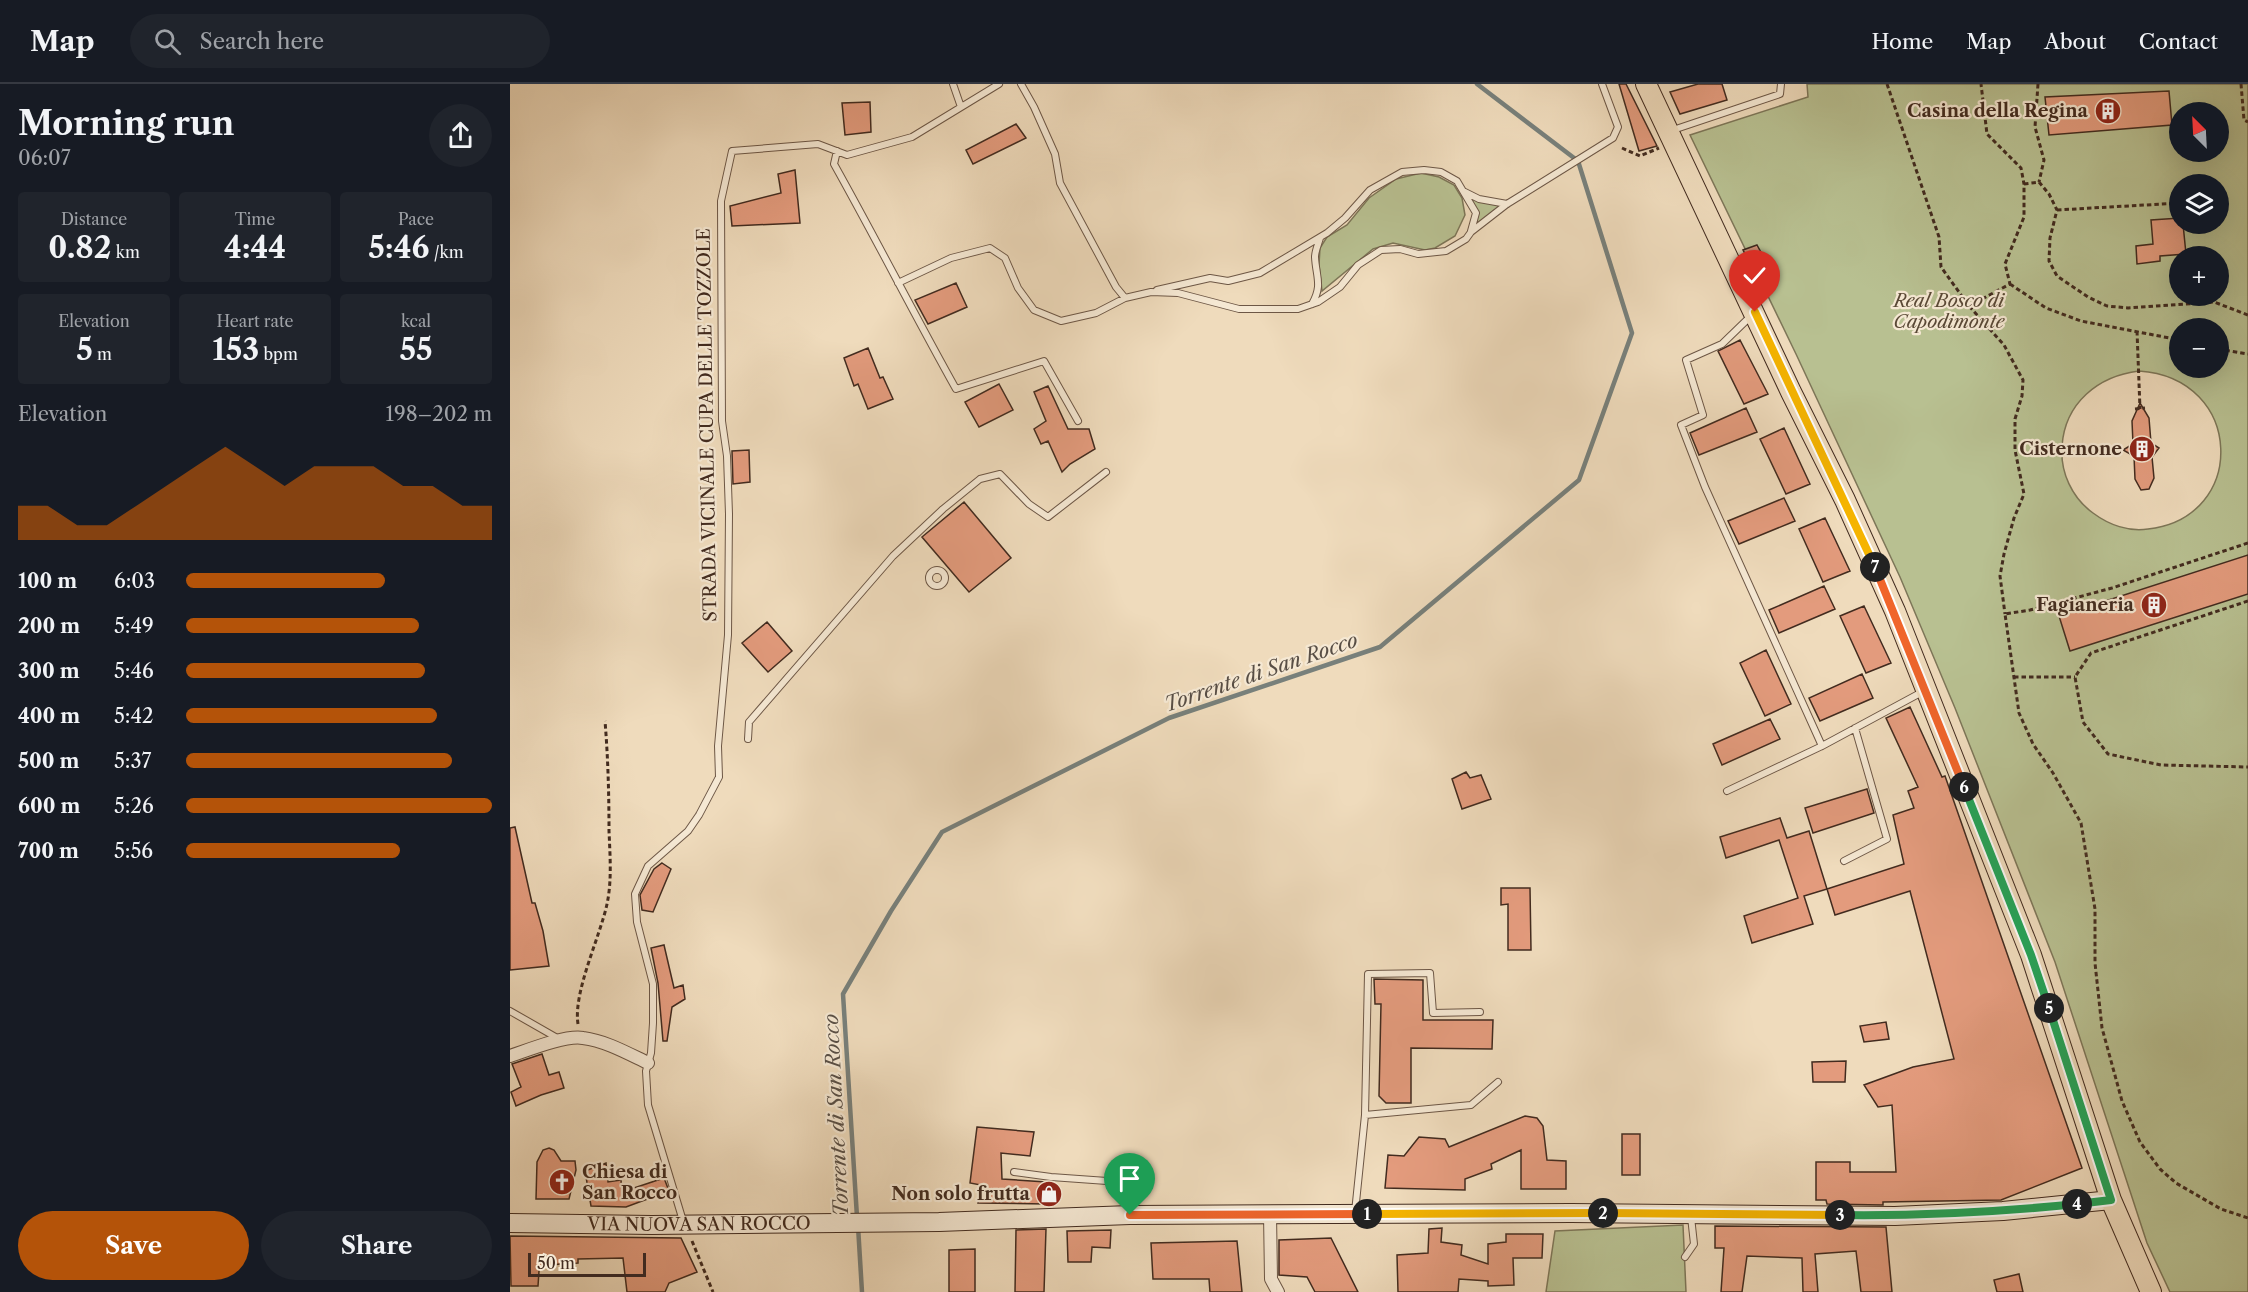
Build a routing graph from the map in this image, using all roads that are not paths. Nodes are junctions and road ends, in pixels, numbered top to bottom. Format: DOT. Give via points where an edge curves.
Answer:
graph roads {
  1 [pos="953,84"];
  2 [pos="999,84"];
  3 [pos="1021,84"];
  4 [pos="1602,84"];
  5 [pos="1647,84"];
  6 [pos="1781,84"];
  7 [pos="961,107"];
  8 [pos="1666,139"];
  9 [pos="837,151"];
  10 [pos="1464,192"];
  11 [pos="1507,204"];
  12 [pos="1471,232"];
  13 [pos="1320,238"];
  14 [pos="898,283"];
  15 [pos="1151,292"];
  16 [pos="1125,298"];
  17 [pos="1312,304"];
  18 [pos="1755,312"];
  19 [pos="1078,421"];
  20 [pos="1106,472"];
  21 [pos="1926,690"];
  22 [pos="1855,728"];
  23 [pos="748,739"];
  24 [pos="1822,746"];
  25 [pos="1727,791"];
  26 [pos="1844,861"];
  27 [pos="510,1011"];
  28 [pos="1480,1012"];
  29 [pos="561,1041"];
  30 [pos="510,1056"];
  31 [pos="648,1063"];
  32 [pos="1498,1082"];
  33 [pos="1365,1115"];
  34 [pos="1014,1172"];
  35 [pos="2111,1200"];
  36 [pos="1690,1213"];
  37 [pos="1270,1214"];
  38 [pos="1354,1214"];
  39 [pos="1130,1215"];
  40 [pos="510,1223"];
  41 [pos="684,1225"];
  42 [pos="1684,1257"];
  43 [pos="1278,1292"];
  44 [pos="2151,1292"];
  1 -- 7 [label="lane"];
  2 -- 7 [label="lane"];
  3 -- 16 [label="lane" via="1055,154 1060,183"];
  4 -- 11 [label="lane" via="1618,127 1613,138"];
  5 -- 8 [label="main road"];
  6 -- 8 [label="lane" via="1780,94"];
  7 -- 9 [label="lane" via="912,137 847,155"];
  8 -- 18 [label="main road"];
  9 -- 14 [label="lane" via="834,165"];
  9 -- 31 [label="lane, STRADA VICINALE CUPA DELLE TOZZOLE" via="818,144 732,151 721,201 722,421 728,456 729,514 728,635 719,777 688,831 648,866 635,894 653,984"];
  10 -- 11 [label="lane"];
  10 -- 12 [label="lane" via="1476,213"];
  10 -- 13 [label="lane" via="1457,181 1441,172 1401,172 1370,190"];
  11 -- 12 [label="lane"];
  12 -- 17 [label="lane" via="1446,251 1418,254 1400,249 1381,250 1358,265 1340,287"];
  13 -- 15 [label="lane" via="1260,273 1228,281 1210,278"];
  13 -- 17 [label="lane" via="1315,254 1319,281"];
  14 -- 16 [label="lane" via="951,258 990,248 1005,258 1018,288 1035,310 1061,321 1096,313"];
  14 -- 19 [label="lane" via="956,388 1044,361"];
  15 -- 16 [label="lane"];
  15 -- 17 [label="lane" via="1178,294 1239,309 1298,309"];
  18 -- 21 [label="main road" via="1845,500"];
  18 -- 24 [label="lane" via="1722,344 1686,360 1703,415 1681,425"];
  20 -- 23 [label="lane" via="1048,517 1000,474 980,479 893,556 748,722"];
  21 -- 22 [label="lane"];
  21 -- 35 [label="main road" via="2031,955"];
  22 -- 24 [label="lane"];
  22 -- 26 [label="lane" via="1887,839"];
  24 -- 25 [label="lane"];
  27 -- 29 [label="lane"];
  28 -- 33 [label="lane" via="1432,1013 1430,973 1368,975"];
  29 -- 30 [label="street"];
  29 -- 31 [label="street" via="580,1038 611,1046"];
  31 -- 41 [label="lane, STRADA VICINALE CUPA DELLE TOZZOLE" via="648,1105"];
  32 -- 33 [label="lane" via="1471,1105"];
  33 -- 38 [label="lane"];
  34 -- 39 [label="lane" via="1107,1181 1123,1192"];
  35 -- 36 [label="main road, VIA NUOVA SAN ROCCO" via="1895,1216"];
  35 -- 44 [label="main road"];
  36 -- 38 [label="main road, VIA NUOVA SAN ROCCO"];
  36 -- 42 [label="lane" via="1694,1244"];
  37 -- 38 [label="main road, VIA NUOVA SAN ROCCO"];
  37 -- 39 [label="main road, VIA NUOVA SAN ROCCO"];
  37 -- 43 [label="street" via="1270,1279"];
  39 -- 41 [label="main road, VIA NUOVA SAN ROCCO"];
  40 -- 41 [label="main road, VIA NUOVA SAN ROCCO"];
}
